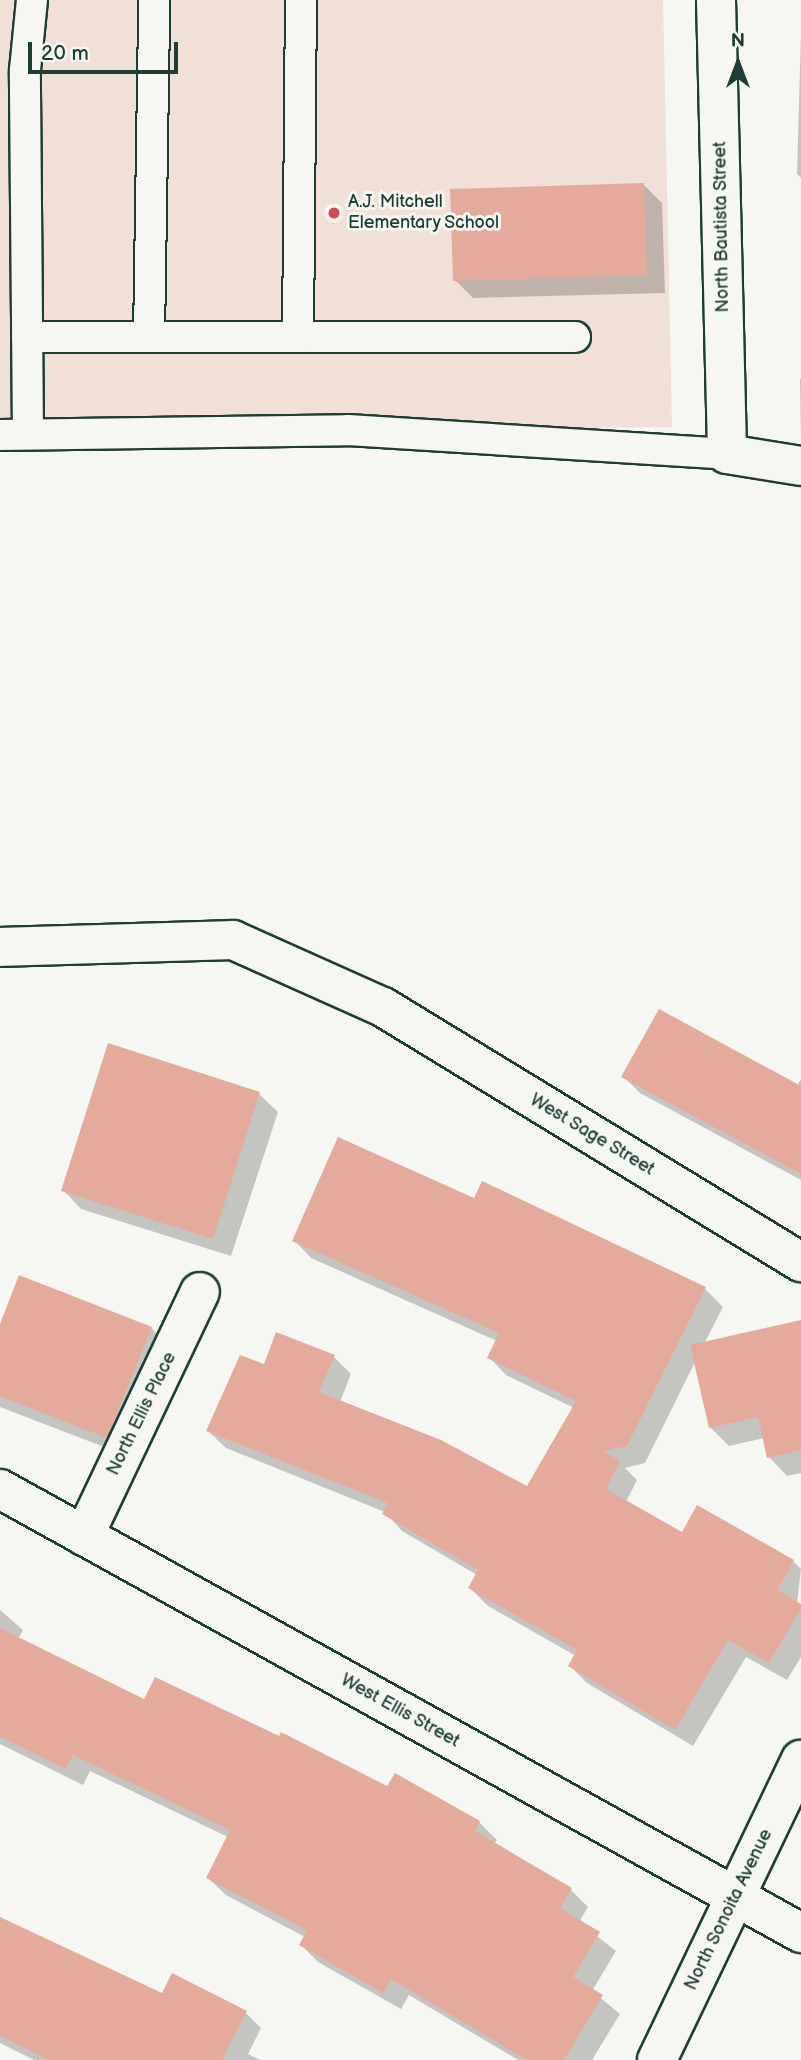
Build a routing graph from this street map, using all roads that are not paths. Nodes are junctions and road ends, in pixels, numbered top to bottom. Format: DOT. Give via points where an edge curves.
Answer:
graph roads {
  1 [pos="32,0"];
  2 [pos="154,0"];
  3 [pos="301,0"];
  4 [pos="716,0"];
  5 [pos="27,337"];
  6 [pos="149,337"];
  7 [pos="298,337"];
  8 [pos="575,337"];
  9 [pos="14,434"];
  10 [pos="727,454"];
  11 [pos="801,466"];
  12 [pos="0,947"];
  13 [pos="801,1262"];
  14 [pos="200,1292"];
  15 [pos="0,1489"];
  16 [pos="83,1536"];
  17 [pos="801,1760"];
  18 [pos="735,1897"];
  19 [pos="801,1933"];
  20 [pos="657,2060"];
  1 -- 5 [label="lane" via="25,70"];
  2 -- 6 [label="lane"];
  3 -- 7 [label="lane"];
  4 -- 10 [label="street, North Bautista Street"];
  5 -- 6 [label="lane"];
  5 -- 9 [label="lane"];
  6 -- 7 [label="lane"];
  7 -- 8 [label="lane"];
  9 -- 10 [label="lane" via="348,430"];
  10 -- 11 [label="street"];
  12 -- 13 [label="street, West Sage Street" via="233,940 383,1007"];
  14 -- 16 [label="street, North Ellis Place"];
  15 -- 16 [label="street, West Ellis Street"];
  16 -- 18 [label="street, West Ellis Street"];
  17 -- 18 [label="street, North Sonoita Avenue"];
  18 -- 19 [label="street, West Ellis Street"];
  18 -- 20 [label="street, North Sonoita Avenue"];
}
